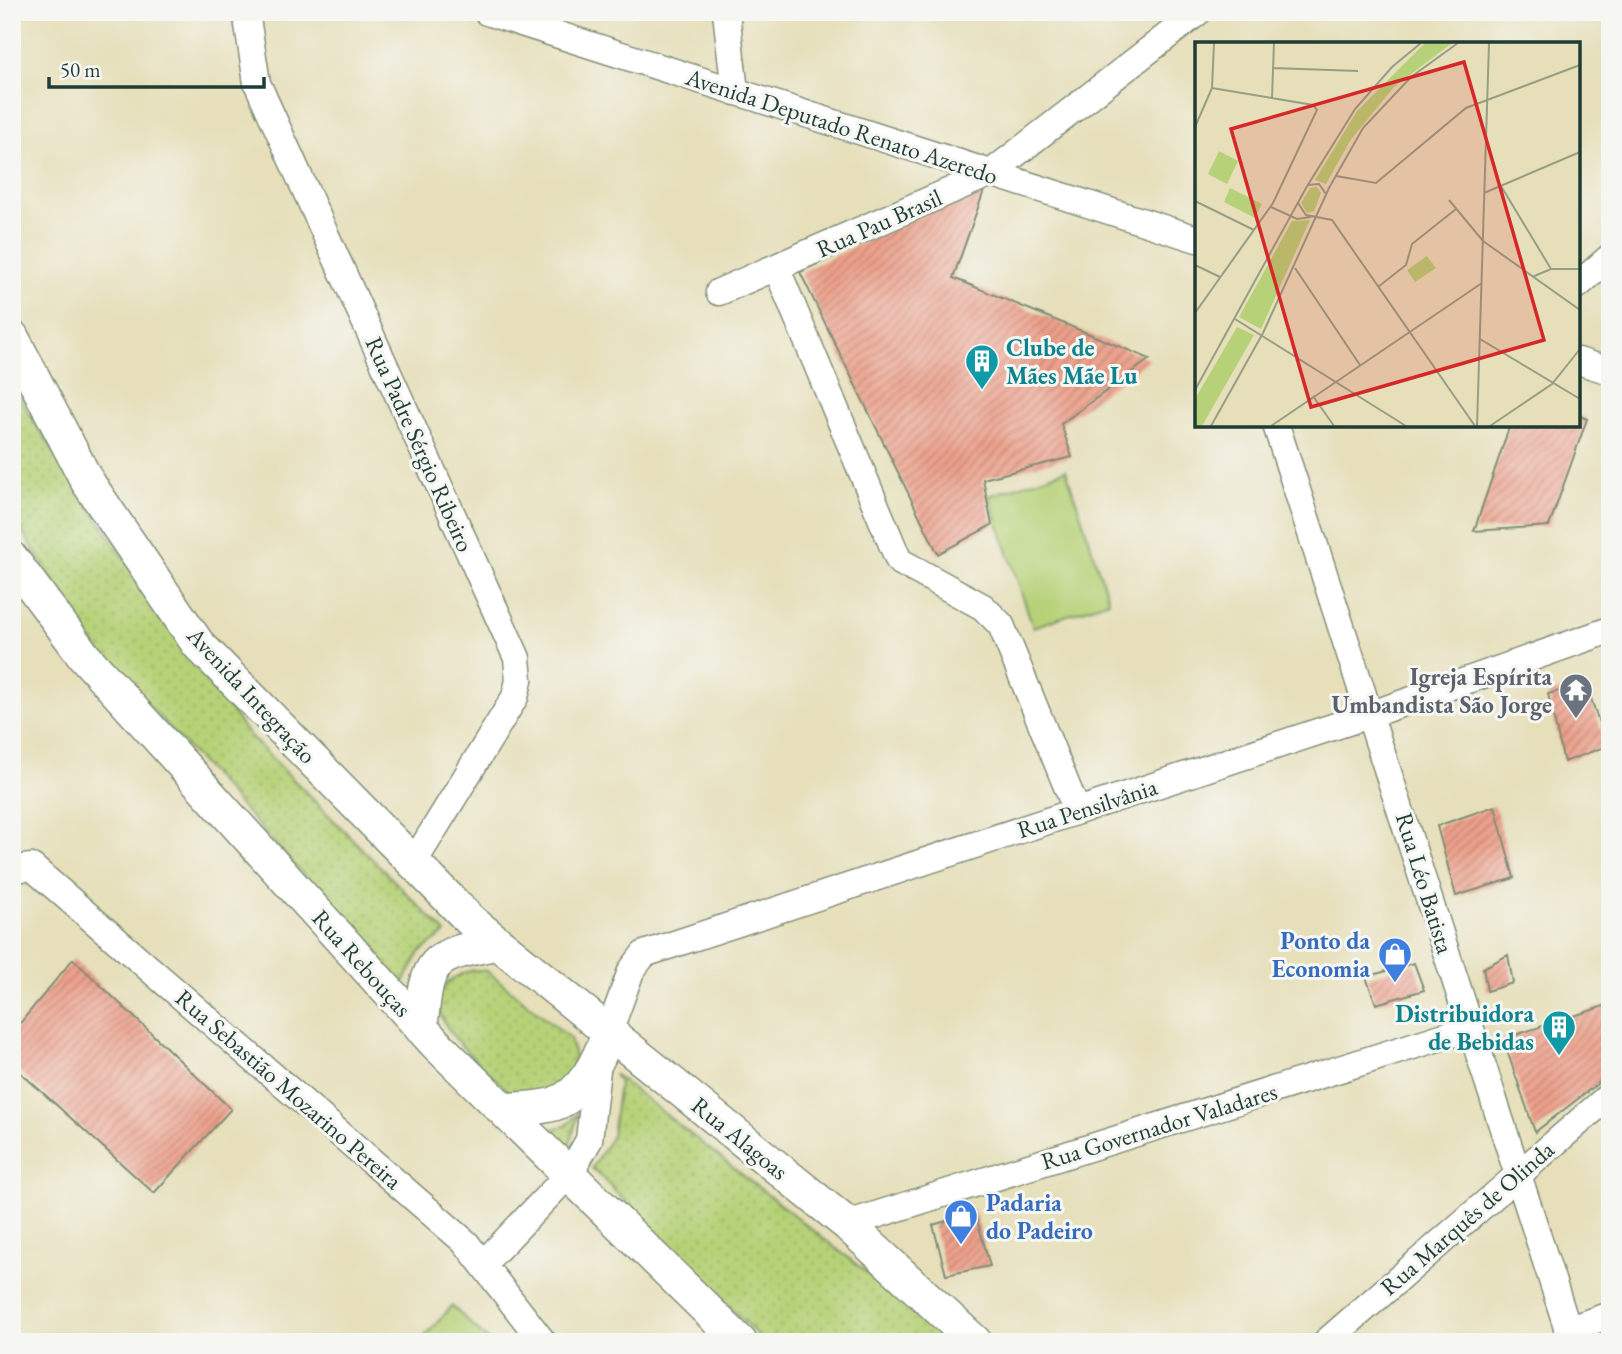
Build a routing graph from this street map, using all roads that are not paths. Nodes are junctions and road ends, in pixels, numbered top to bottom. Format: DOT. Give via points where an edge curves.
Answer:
graph roads {
  1 [pos="246,12"];
  2 [pos="487,12"];
  3 [pos="726,12"];
  4 [pos="1198,12"];
  5 [pos="735,92"];
  6 [pos="991,173"];
  7 [pos="1195,238"];
  8 [pos="1610,257"];
  9 [pos="777,269"];
  10 [pos="1580,283"];
  11 [pos="719,292"];
  12 [pos="12,337"];
  13 [pos="1580,362"];
  14 [pos="1610,371"];
  15 [pos="1277,427"];
  16 [pos="12,559"];
  17 [pos="1610,630"];
  18 [pos="1371,714"];
  19 [pos="1077,811"];
  20 [pos="414,862"];
  21 [pos="12,869"];
  22 [pos="498,943"];
  23 [pos="421,1028"];
  24 [pos="1470,1028"];
  25 [pos="603,1046"];
  26 [pos="1610,1095"];
  27 [pos="504,1110"];
  28 [pos="570,1173"];
  29 [pos="1516,1174"];
  30 [pos="847,1224"];
  31 [pos="483,1264"];
  32 [pos="1610,1315"];
  33 [pos="1570,1336"];
  34 [pos="543,1342"];
  35 [pos="740,1342"];
  36 [pos="975,1342"];
  37 [pos="1326,1342"];
  1 -- 20 [label="street, Rua Padre Sérgio Ribeiro" via="257,83 517,658 515,697"];
  2 -- 5 [label="street, Avenida Deputado Renato Azeredo"];
  3 -- 5 [label="street"];
  4 -- 6 [label="street, Rua Pau Brasil"];
  5 -- 6 [label="street, Avenida Deputado Renato Azeredo"];
  6 -- 7 [label="street, Avenida Deputado Renato Azeredo"];
  6 -- 9 [label="street, Rua Pau Brasil"];
  8 -- 10 [label="street"];
  9 -- 11 [label="street, Rua Pau Brasil"];
  9 -- 19 [label="street" via="900,561 983,607 1001,625"];
  12 -- 20 [label="street, Avenida Integração" via="87,481 198,644"];
  13 -- 14 [label="street"];
  15 -- 18 [label="street, Rua Léo Batista"];
  16 -- 23 [label="street, Rua Rebouças" via="84,656"];
  17 -- 18 [label="street, Rua Pensilvânia"];
  18 -- 19 [label="street, Rua Pensilvânia"];
  18 -- 24 [label="street, Rua Léo Batista"];
  19 -- 25 [label="street, Rua Pensilvânia" via="644,954 631,971"];
  20 -- 22 [label="street, Avenida Integração" via="471,922"];
  21 -- 31 [label="street, Rua Sebastião Mozarino Pereira" via="32,867 466,1243"];
  22 -- 23 [label="street" via="450,953 433,966 425,984"];
  22 -- 25 [label="street, Rua Alagoas"];
  23 -- 27 [label="street, Rua Rebouças"];
  24 -- 29 [label="street, Rua Léo Batista"];
  24 -- 30 [label="street, Rua Governador Valadares"];
  25 -- 27 [label="street" via="579,1087 555,1104"];
  25 -- 28 [label="street, Rua Pensilvânia" via="590,1140"];
  25 -- 30 [label="street, Rua Alagoas"];
  26 -- 29 [label="street, Rua Marquês de Olinda"];
  27 -- 28 [label="street, Rua Rebouças"];
  28 -- 31 [label="street, Rua Pensilvânia"];
  28 -- 35 [label="street, Rua Rebouças"];
  29 -- 33 [label="street, Rua Léo Batista"];
  29 -- 37 [label="street, Rua Marquês de Olinda"];
  30 -- 36 [label="street, Rua Alagoas"];
  31 -- 34 [label="street, Rua Sebastião Mozarino Pereira"];
  32 -- 33 [label="street"];
}
